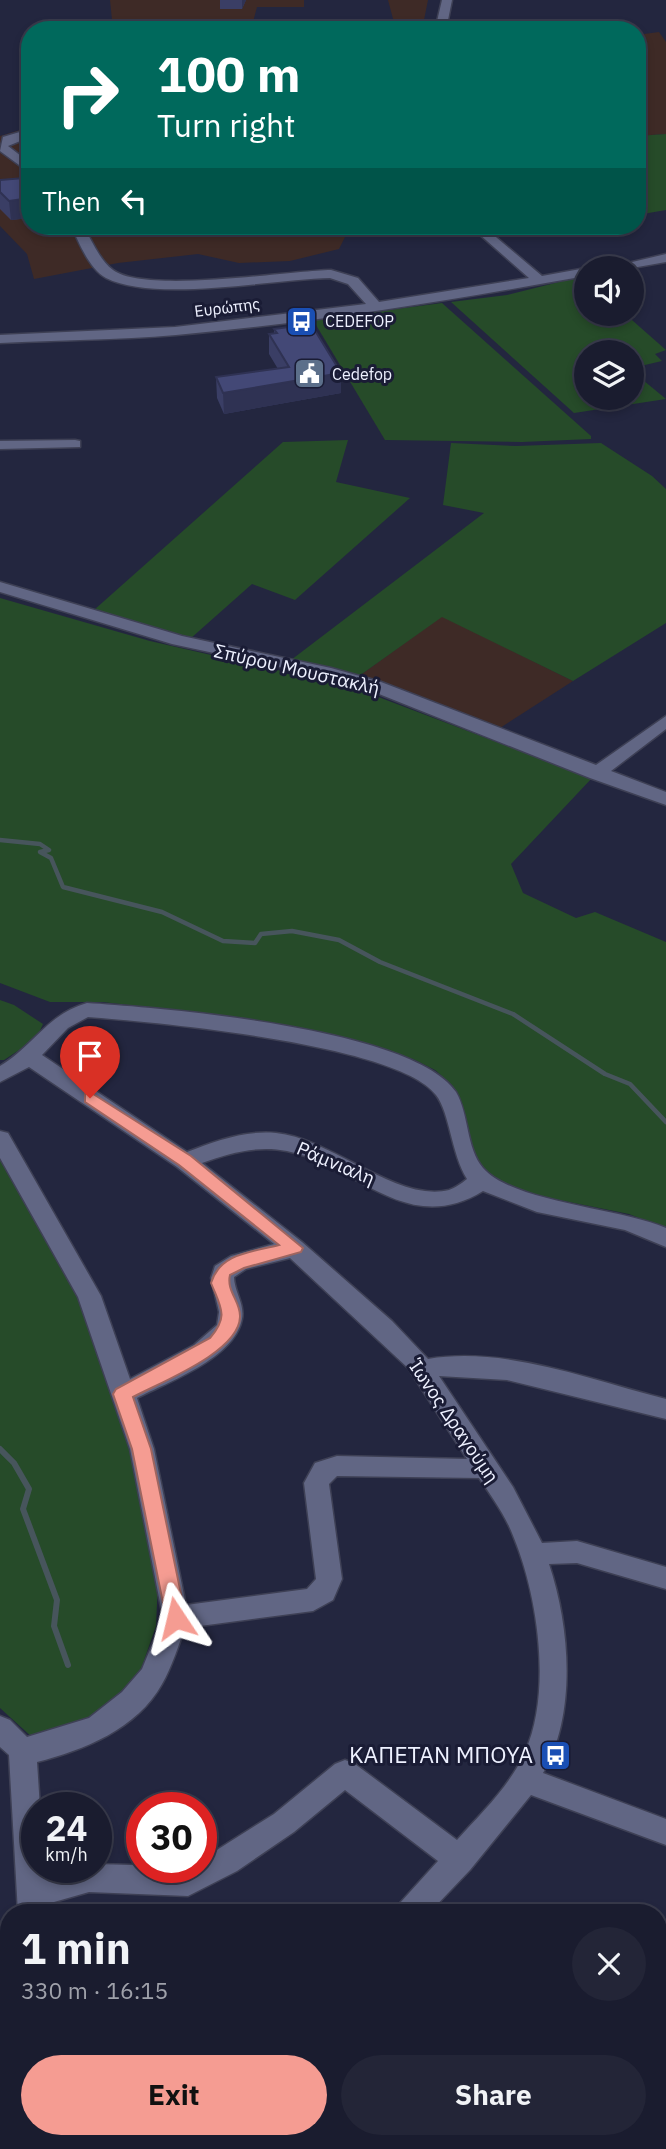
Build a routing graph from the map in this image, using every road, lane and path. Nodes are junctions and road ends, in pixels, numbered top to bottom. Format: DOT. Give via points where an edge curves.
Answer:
graph roads {
  1 [pos="447,0"];
  2 [pos="442,21"];
  3 [pos="21,136"];
  4 [pos="21,162"];
  5 [pos="83,235"];
  6 [pos="488,235"];
  7 [pos="503,235"];
  8 [pos="666,258"];
  9 [pos="644,262"];
  10 [pos="574,274"];
  11 [pos="546,280"];
  12 [pos="375,306"];
  13 [pos="0,339"];
  14 [pos="75,444"];
  15 [pos="0,445"];
  16 [pos="0,587"];
  17 [pos="666,722"];
  18 [pos="596,774"];
  19 [pos="666,799"];
  20 [pos="28,1056"];
  21 [pos="2,1071"];
  22 [pos="0,1139"];
  23 [pos="185,1161"];
  24 [pos="482,1181"];
  25 [pos="666,1238"];
  26 [pos="295,1248"];
  27 [pos="421,1370"];
  28 [pos="122,1394"];
  29 [pos="666,1409"];
  30 [pos="486,1466"];
  31 [pos="535,1555"];
  32 [pos="666,1577"];
  33 [pos="176,1618"];
  34 [pos="0,1729"];
  35 [pos="22,1750"];
  36 [pos="526,1780"];
  37 [pos="666,1832"];
  38 [pos="460,1860"];
  39 [pos="33,1903"];
  40 [pos="418,1904"];
  1 -- 2 [label="street"];
  3 -- 4 [label="street" via="1,146"];
  5 -- 12 [label="street" via="106,272 128,283 331,274 353,281"];
  6 -- 11 [label="street"];
  7 -- 11 [label="street"];
  8 -- 9 [label="street"];
  10 -- 11 [label="street, Ευρώπης"];
  11 -- 12 [label="street, Ευρώπης"];
  12 -- 13 [label="street, Ευρώπης" via="173,331"];
  14 -- 15 [label="street"];
  16 -- 18 [label="street, Σπύρου Μουστακλή" via="177,640 375,686"];
  17 -- 18 [label="street"];
  18 -- 19 [label="street, Σπύρου Μουστακλή"];
  20 -- 21 [label="street"];
  20 -- 23 [label="street, Ίωνος Δραγούμη"];
  20 -- 24 [label="street" via="57,1024 87,1010 222,1024 372,1054 422,1072 442,1087 454,1109 458,1136"];
  22 -- 28 [label="street" via="89,1296"];
  23 -- 24 [label="street, Ράμνιαλη" via="221,1146 264,1141 290,1143 419,1199 450,1198"];
  23 -- 26 [label="street, Ίωνος Δραγούμη"];
  24 -- 25 [label="street" via="535,1206 628,1222"];
  26 -- 27 [label="street, Ίωνος Δραγούμη" via="384,1328"];
  26 -- 28 [label="street" via="239,1262 223,1272 219,1283 232,1314 230,1328 216,1343"];
  27 -- 29 [label="street" via="441,1365 477,1367"];
  27 -- 30 [label="street, Ίωνος Δραγούμη"];
  28 -- 33 [label="street" via="142,1449"];
  30 -- 31 [label="street, Ίωνος Δραγούμη"];
  30 -- 33 [label="street" via="337,1465 324,1471 316,1483 330,1580 324,1592 313,1600"];
  31 -- 32 [label="street" via="577,1552"];
  31 -- 36 [label="street, Ίωνος Δραγούμη" via="547,1608 552,1680 543,1741"];
  33 -- 35 [label="street" via="152,1677 126,1707 76,1737"];
  34 -- 35 [label="street"];
  35 -- 39 [label="street"];
  36 -- 37 [label="street"];
  36 -- 38 [label="street, Ίωνος Δραγούμη"];
  38 -- 39 [label="street" via="345,1773 272,1830 188,1882 89,1878"];
  38 -- 40 [label="street, Ίωνος Δραγούμη"];
}
